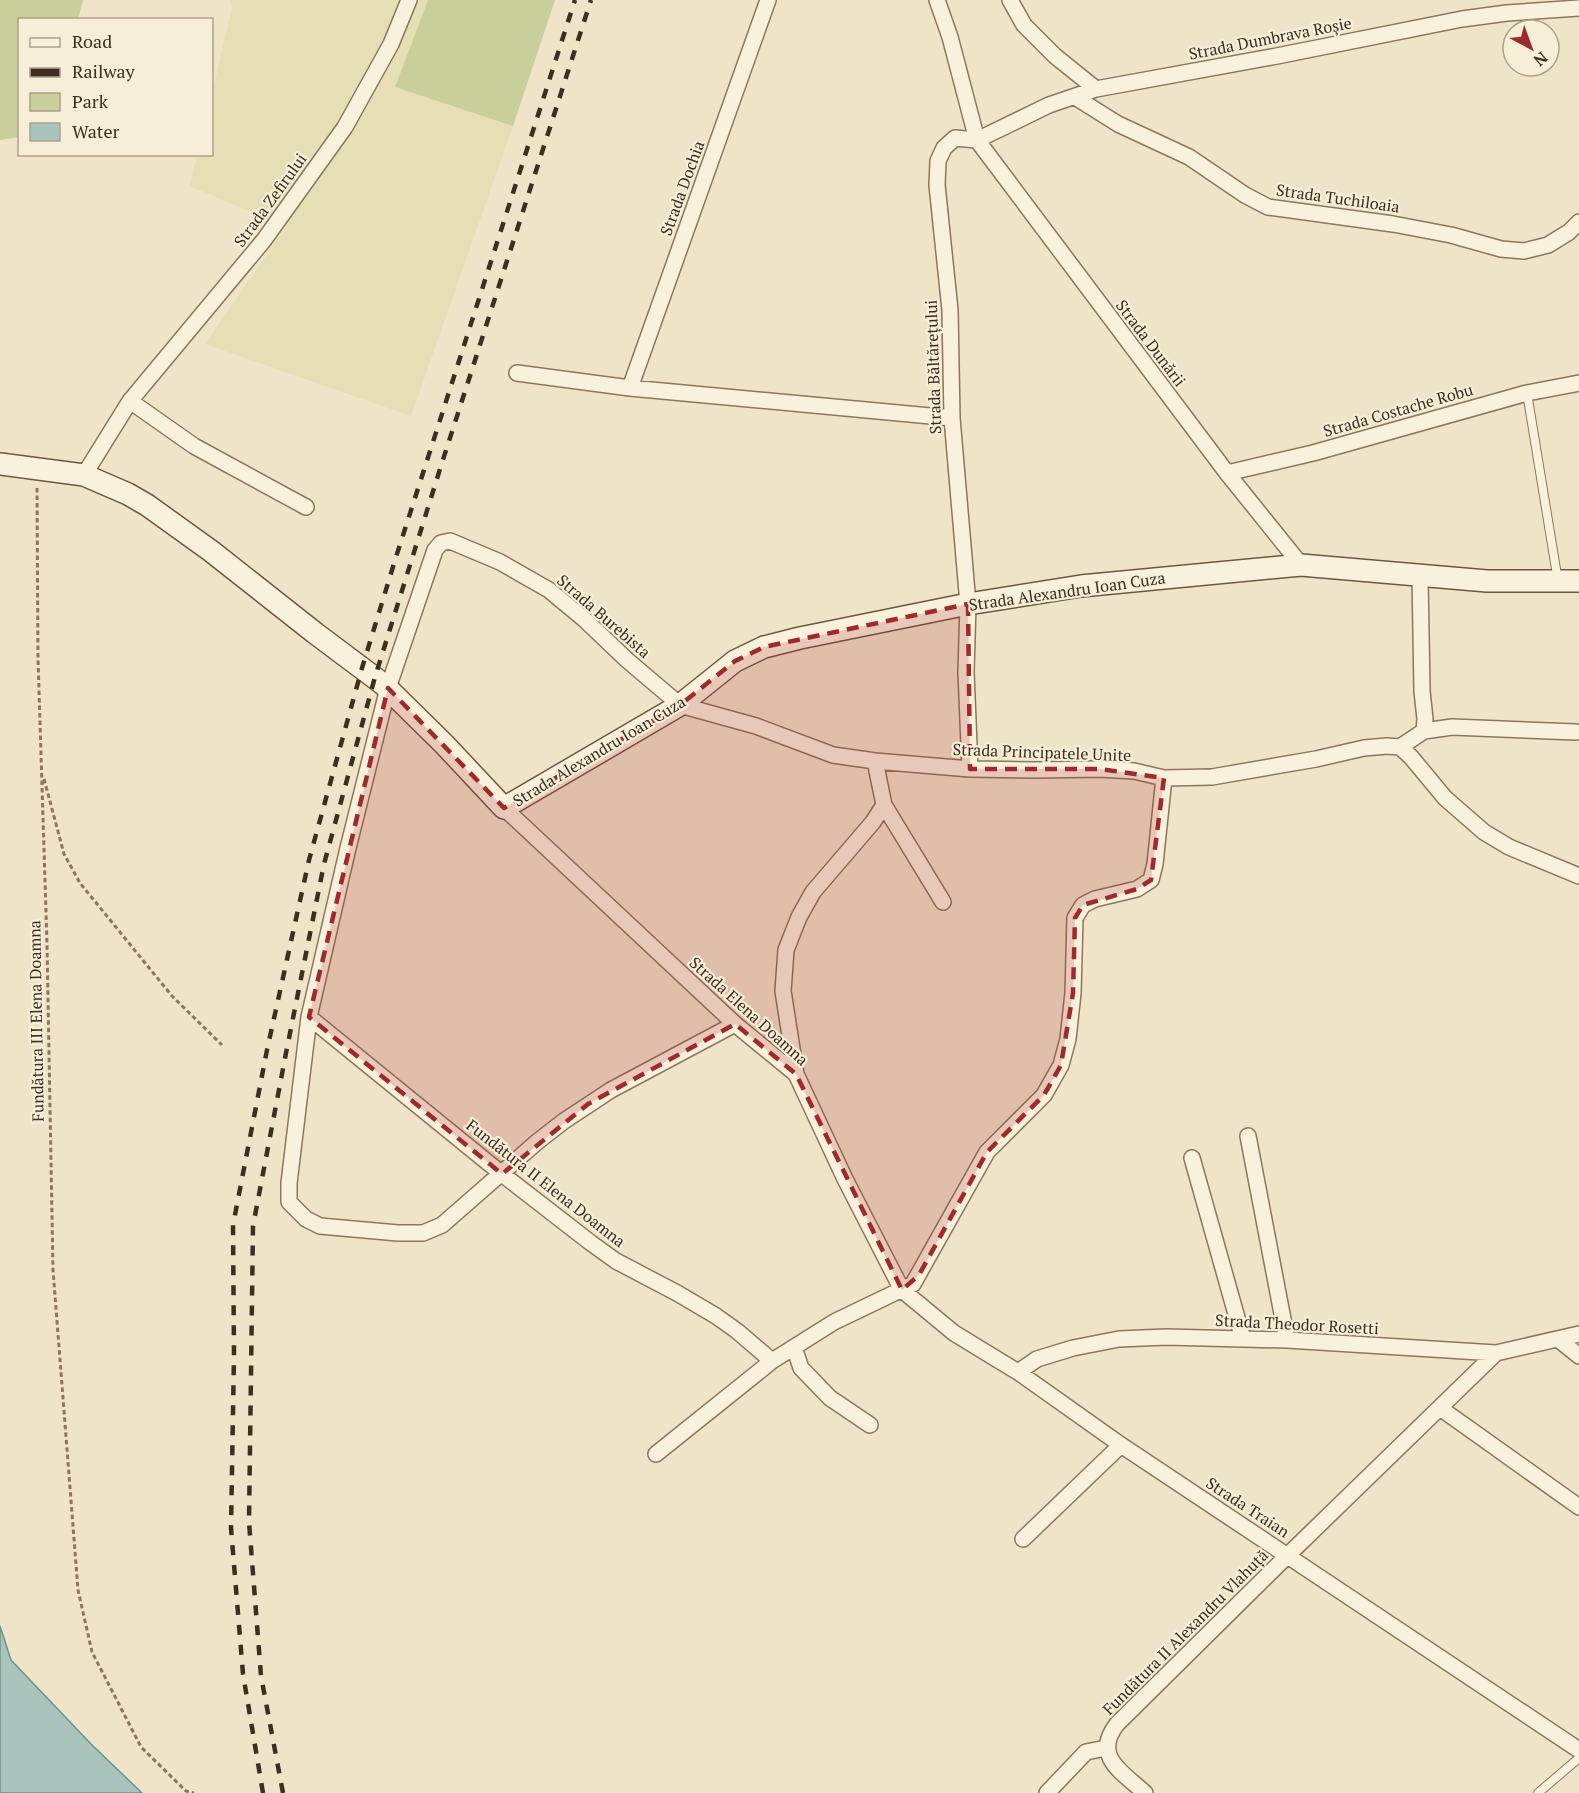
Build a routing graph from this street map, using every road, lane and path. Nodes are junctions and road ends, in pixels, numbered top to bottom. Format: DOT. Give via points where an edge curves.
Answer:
graph roads {
  1 [pos="409,0"];
  2 [pos="768,0"];
  3 [pos="937,0"];
  4 [pos="1010,0"];
  5 [pos="1579,8"];
  6 [pos="1096,89"];
  7 [pos="1075,97"];
  8 [pos="977,140"];
  9 [pos="1579,222"];
  10 [pos="517,373"];
  11 [pos="1579,383"];
  12 [pos="630,388"];
  13 [pos="1527,393"];
  14 [pos="130,401"];
  15 [pos="952,418"];
  16 [pos="2,464"];
  17 [pos="37,468"];
  18 [pos="1227,473"];
  19 [pos="84,475"];
  20 [pos="306,507"];
  21 [pos="1301,565"];
  22 [pos="1420,576"];
  23 [pos="1569,581"];
  24 [pos="968,604"];
  25 [pos="388,688"];
  26 [pos="680,705"];
  27 [pos="1424,731"];
  28 [pos="1576,732"];
  29 [pos="1400,747"];
  30 [pos="875,761"];
  31 [pos="970,769"];
  32 [pos="42,771"];
  33 [pos="1164,778"];
  34 [pos="884,806"];
  35 [pos="504,808"];
  36 [pos="1579,876"];
  37 [pos="943,902"];
  38 [pos="309,1017"];
  39 [pos="735,1024"];
  40 [pos="222,1045"];
  41 [pos="795,1074"];
  42 [pos="1248,1136"];
  43 [pos="1192,1158"];
  44 [pos="502,1174"];
  45 [pos="902,1290"];
  46 [pos="1579,1334"];
  47 [pos="1243,1338"];
  48 [pos="1287,1340"];
  49 [pos="1558,1340"];
  50 [pos="794,1347"];
  51 [pos="1496,1353"];
  52 [pos="1579,1356"];
  53 [pos="772,1361"];
  54 [pos="1018,1372"];
  55 [pos="1440,1408"];
  56 [pos="870,1425"];
  57 [pos="1121,1444"];
  58 [pos="656,1454"];
  59 [pos="1579,1507"];
  60 [pos="1023,1539"];
  61 [pos="1288,1555"];
  62 [pos="1106,1748"];
  63 [pos="1579,1750"];
  64 [pos="1579,1758"];
  65 [pos="194,1793"];
  66 [pos="1047,1793"];
  67 [pos="1145,1793"];
  68 [pos="1538,1793"];
  1 -- 14 [label="street, Strada Zefirului" via="391,44 345,127 264,240"];
  2 -- 12 [label="street, Strada Dochia"];
  3 -- 8 [label="street"];
  4 -- 6 [label="street" via="1024,25"];
  5 -- 6 [label="street, Strada Dumbrava Roșie" via="1462,19"];
  6 -- 7 [label="street, Strada Dumbrava Roșie"];
  7 -- 8 [label="street, Strada Dumbrava Roșie" via="1049,105"];
  7 -- 9 [label="street, Strada Tuchiloaia" via="1118,124 1189,157 1269,207 1393,224 1524,251 1548,245"];
  8 -- 15 [label="street, Strada Băltărețului" via="955,138 944,147 938,161 950,310"];
  8 -- 18 [label="street, Strada Dunării"];
  10 -- 12 [label="street"];
  11 -- 13 [label="street, Strada Costache Robu"];
  12 -- 15 [label="street"];
  13 -- 18 [label="street, Strada Costache Robu"];
  13 -- 23 [label="lane"];
  14 -- 19 [label="street, Strada Zefirului"];
  14 -- 20 [label="street" via="194,446"];
  15 -- 24 [label="street, Strada Băltărețului"];
  16 -- 17 [label="street, Strada Alexandru Ioan Cuza"];
  17 -- 19 [label="street, Strada Alexandru Ioan Cuza"];
  17 -- 32 [label="path, Fundătura III Elena Doamna"];
  18 -- 21 [label="street, Strada Dunării"];
  19 -- 25 [label="street, Strada Alexandru Ioan Cuza" via="128,494 163,516"];
  21 -- 22 [label="street, Strada Alexandru Ioan Cuza"];
  21 -- 24 [label="street, Strada Alexandru Ioan Cuza" via="1081,586"];
  22 -- 23 [label="street, Strada Alexandru Ioan Cuza"];
  22 -- 27 [label="street"];
  24 -- 26 [label="street, Strada Alexandru Ioan Cuza" via="764,647 735,661"];
  24 -- 31 [label="street, Strada Băltărețului"];
  25 -- 26 [label="street, Strada Burebista" via="435,550 450,541 500,562 549,590"];
  25 -- 35 [label="street, Strada Alexandru Ioan Cuza"];
  25 -- 38 [label="street"];
  26 -- 30 [label="street, Strada Principatele Unite" via="756,726 833,755"];
  26 -- 35 [label="street, Strada Alexandru Ioan Cuza"];
  27 -- 28 [label="street" via="1452,727"];
  27 -- 29 [label="street"];
  29 -- 33 [label="street, Strada Principatele Unite" via="1364,748 1212,777"];
  29 -- 36 [label="street" via="1445,798 1484,832 1509,847"];
  30 -- 31 [label="street, Strada Principatele Unite"];
  30 -- 34 [label="street"];
  31 -- 33 [label="street, Strada Principatele Unite" via="1100,769"];
  32 -- 40 [label="path, Fundătura III Elena Doamna" via="64,854 80,884 172,996"];
  32 -- 65 [label="path, Fundătura III Elena Doamna" via="53,1270 78,1590 92,1652 141,1747 186,1791"];
  33 -- 45 [label="street" via="1151,880 1137,890 1083,905 1075,918 1073,993 1061,1065 1044,1095 987,1152 919,1275"];
  34 -- 37 [label="street"];
  34 -- 41 [label="street" via="813,892 786,950 783,992"];
  35 -- 39 [label="street, Strada Elena Doamna"];
  38 -- 44 [label="street, Fundătura II Elena Doamna"];
  38 -- 44 [label="street" via="289,1182 289,1202 306,1219 320,1226 423,1233 442,1225"];
  39 -- 41 [label="street, Strada Elena Doamna"];
  39 -- 44 [label="street" via="564,1120"];
  41 -- 45 [label="street, Strada Elena Doamna"];
  42 -- 48 [label="street"];
  43 -- 47 [label="street"];
  44 -- 53 [label="street, Fundătura II Elena Doamna" via="616,1261 716,1316"];
  45 -- 50 [label="street" via="834,1322"];
  45 -- 54 [label="street, Strada Traian" via="954,1333"];
  46 -- 49 [label="street, Strada Theodor Rosetti"];
  47 -- 48 [label="street, Strada Theodor Rosetti"];
  47 -- 54 [label="street, Strada Theodor Rosetti" via="1119,1338 1037,1359"];
  48 -- 51 [label="street, Strada Theodor Rosetti"];
  49 -- 51 [label="street, Strada Theodor Rosetti"];
  49 -- 52 [label="street"];
  50 -- 53 [label="street"];
  50 -- 56 [label="street" via="801,1368 830,1398"];
  51 -- 55 [label="street, Fundătura II Alexandru Vlahuță"];
  53 -- 58 [label="street"];
  54 -- 57 [label="street, Strada Traian"];
  55 -- 59 [label="street"];
  55 -- 61 [label="street, Fundătura II Alexandru Vlahuță"];
  57 -- 60 [label="street"];
  57 -- 61 [label="street, Strada Traian"];
  61 -- 62 [label="street, Fundătura II Alexandru Vlahuță" via="1125,1715 1110,1733"];
  61 -- 63 [label="street, Strada Traian"];
  62 -- 66 [label="street" via="1086,1752"];
  62 -- 67 [label="street" via="1110,1759"];
  64 -- 68 [label="lane"];
}
